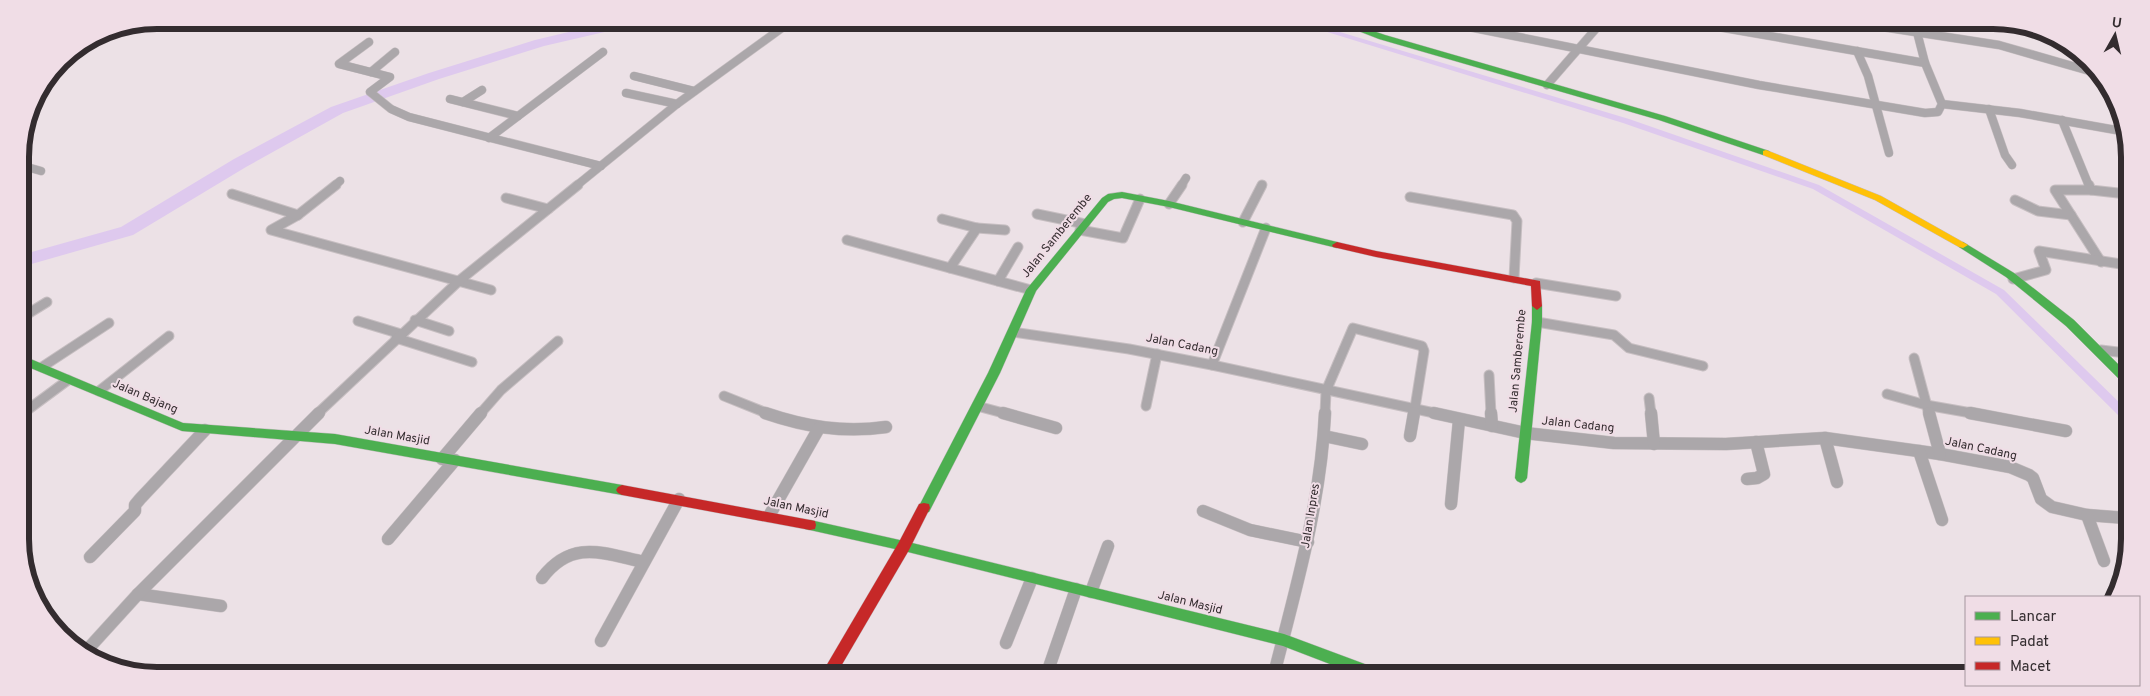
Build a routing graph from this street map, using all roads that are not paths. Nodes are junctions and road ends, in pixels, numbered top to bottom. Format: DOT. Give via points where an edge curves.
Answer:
graph roads {
  1 [pos="780,29"];
  2 [pos="1359,29"];
  3 [pos="1477,29"];
  4 [pos="1596,29"];
  5 [pos="1730,29"];
  6 [pos="1897,29"];
  7 [pos="1917,32"];
  8 [pos="369,42"];
  9 [pos="1577,50"];
  10 [pos="1857,51"];
  11 [pos="395,52"];
  12 [pos="603,52"];
  13 [pos="1925,63"];
  14 [pos="2088,70"];
  15 [pos="371,72"];
  16 [pos="634,76"];
  17 [pos="1547,85"];
  18 [pos="482,90"];
  19 [pos="694,91"];
  20 [pos="626,92"];
  21 [pos="450,99"];
  22 [pos="463,102"];
  23 [pos="677,104"];
  24 [pos="1876,104"];
  25 [pos="1942,104"];
  26 [pos="1989,109"];
  27 [pos="518,116"];
  28 [pos="2062,120"];
  29 [pos="2119,130"];
  30 [pos="488,138"];
  31 [pos="1889,154"];
  32 [pos="2012,165"];
  33 [pos="601,166"];
  34 [pos="29,168"];
  35 [pos="41,171"];
  36 [pos="1186,178"];
  37 [pos="340,182"];
  38 [pos="1262,185"];
  39 [pos="2091,190"];
  40 [pos="2121,193"];
  41 [pos="232,194"];
  42 [pos="1410,197"];
  43 [pos="506,198"];
  44 [pos="1140,199"];
  45 [pos="2015,200"];
  46 [pos="1169,204"];
  47 [pos="548,209"];
  48 [pos="1037,214"];
  49 [pos="298,215"];
  50 [pos="2071,215"];
  51 [pos="942,219"];
  52 [pos="1243,222"];
  53 [pos="1082,227"];
  54 [pos="977,228"];
  55 [pos="1266,228"];
  56 [pos="1005,230"];
  57 [pos="847,240"];
  58 [pos="1018,247"];
  59 [pos="2101,262"];
  60 [pos="2121,264"];
  61 [pos="950,268"];
  62 [pos="1514,278"];
  63 [pos="2013,278"];
  64 [pos="460,280"];
  65 [pos="998,281"];
  66 [pos="1536,283"];
  67 [pos="491,290"];
  68 [pos="1031,290"];
  69 [pos="1616,296"];
  70 [pos="48,302"];
  71 [pos="29,313"];
  72 [pos="415,320"];
  73 [pos="358,321"];
  74 [pos="1538,322"];
  75 [pos="109,323"];
  76 [pos="450,331"];
  77 [pos="1013,332"];
  78 [pos="169,336"];
  79 [pos="398,336"];
  80 [pos="558,342"];
  81 [pos="2100,350"];
  82 [pos="2121,352"];
  83 [pos="1157,354"];
  84 [pos="1914,358"];
  85 [pos="29,362"];
  86 [pos="472,362"];
  87 [pos="1212,365"];
  88 [pos="1703,366"];
  89 [pos="42,367"];
  90 [pos="2121,373"];
  91 [pos="1489,375"];
  92 [pos="68,380"];
  93 [pos="1326,391"];
  94 [pos="99,392"];
  95 [pos="1887,394"];
  96 [pos="724,396"];
  97 [pos="1649,398"];
  98 [pos="1926,405"];
  99 [pos="977,406"];
  100 [pos="1146,406"];
  101 [pos="1414,408"];
  102 [pos="29,409"];
  103 [pos="1459,420"];
  104 [pos="1492,426"];
  105 [pos="886,427"];
  106 [pos="819,428"];
  107 [pos="1056,428"];
  108 [pos="205,430"];
  109 [pos="2066,431"];
  110 [pos="1525,433"];
  111 [pos="295,436"];
  112 [pos="1324,436"];
  113 [pos="1410,436"];
  114 [pos="1825,438"];
  115 [pos="1756,442"];
  116 [pos="1362,444"];
  117 [pos="1654,444"];
  118 [pos="1919,451"];
  119 [pos="1940,454"];
  120 [pos="442,459"];
  121 [pos="455,460"];
  122 [pos="1521,478"];
  123 [pos="1747,479"];
  124 [pos="1837,482"];
  125 [pos="679,499"];
  126 [pos="1451,504"];
  127 [pos="1203,511"];
  128 [pos="2087,515"];
  129 [pos="769,516"];
  130 [pos="2121,518"];
  131 [pos="1942,520"];
  132 [pos="388,539"];
  133 [pos="1308,542"];
  134 [pos="904,546"];
  135 [pos="1108,546"];
  136 [pos="90,557"];
  137 [pos="2104,561"];
  138 [pos="644,562"];
  139 [pos="542,578"];
  140 [pos="1032,578"];
  141 [pos="1076,589"];
  142 [pos="1091,592"];
  143 [pos="138,594"];
  144 [pos="222,606"];
  145 [pos="601,640"];
  146 [pos="1284,640"];
  147 [pos="1006,643"];
  148 [pos="89,648"];
  149 [pos="833,667"];
  150 [pos="1049,667"];
  151 [pos="1276,667"];
  152 [pos="1355,667"];
  1 -- 19 [label="street"];
  2 -- 17 [label="street"];
  3 -- 9 [label="street"];
  4 -- 9 [label="street"];
  5 -- 10 [label="street"];
  6 -- 7 [label="street"];
  7 -- 13 [label="street"];
  7 -- 14 [label="street" via="2008,47"];
  8 -- 15 [label="street" via="339,64"];
  9 -- 17 [label="street"];
  9 -- 24 [label="street"];
  10 -- 13 [label="street"];
  10 -- 24 [label="street"];
  11 -- 15 [label="street"];
  12 -- 27 [label="street"];
  13 -- 25 [label="street"];
  15 -- 30 [label="street" via="390,78 370,90 391,109 409,117"];
  16 -- 19 [label="street"];
  17 -- 63 [label="street" via="1703,130 1815,170 1885,201 1960,241"];
  18 -- 22 [label="street"];
  19 -- 23 [label="street"];
  20 -- 23 [label="street"];
  21 -- 22 [label="street"];
  22 -- 27 [label="street"];
  23 -- 33 [label="street"];
  24 -- 25 [label="street" via="1933,113 1940,111"];
  24 -- 31 [label="street"];
  25 -- 26 [label="street"];
  26 -- 28 [label="street"];
  26 -- 32 [label="street" via="2005,155"];
  27 -- 30 [label="street"];
  28 -- 29 [label="street"];
  28 -- 39 [label="street"];
  30 -- 33 [label="street"];
  33 -- 47 [label="street"];
  34 -- 35 [label="street"];
  36 -- 46 [label="street"];
  37 -- 49 [label="street"];
  38 -- 52 [label="street"];
  39 -- 40 [label="street"];
  39 -- 50 [label="street" via="2055,190"];
  41 -- 49 [label="street"];
  42 -- 62 [label="street" via="1512,215 1517,221"];
  43 -- 47 [label="street"];
  44 -- 46 [label="street, Jalan Samberembe"];
  44 -- 53 [label="street, Jalan Samberembe" via="1122,195 1107,198"];
  44 -- 53 [label="street" via="1123,238"];
  45 -- 50 [label="street" via="2038,211"];
  46 -- 52 [label="street, Jalan Samberembe"];
  47 -- 64 [label="street"];
  48 -- 53 [label="street"];
  49 -- 64 [label="street" via="271,230"];
  50 -- 59 [label="street"];
  51 -- 54 [label="street"];
  52 -- 55 [label="street, Jalan Samberembe"];
  53 -- 68 [label="street, Jalan Samberembe"];
  54 -- 56 [label="street"];
  54 -- 61 [label="street"];
  55 -- 62 [label="street, Jalan Samberembe" via="1376,254"];
  55 -- 87 [label="street"];
  57 -- 61 [label="street"];
  58 -- 65 [label="street"];
  59 -- 60 [label="street"];
  59 -- 63 [label="street" via="2039,251 2046,270"];
  61 -- 65 [label="street"];
  62 -- 66 [label="street, Jalan Samberembe"];
  63 -- 81 [label="street"];
  64 -- 67 [label="street"];
  64 -- 72 [label="street"];
  65 -- 68 [label="street"];
  66 -- 69 [label="street"];
  66 -- 74 [label="street, Jalan Samberembe"];
  68 -- 77 [label="street, Jalan Samberembe"];
  70 -- 71 [label="street"];
  72 -- 76 [label="street"];
  72 -- 79 [label="street"];
  73 -- 79 [label="street"];
  74 -- 88 [label="street" via="1614,335 1629,348"];
  74 -- 110 [label="street, Jalan Samberembe"];
  75 -- 89 [label="street"];
  77 -- 83 [label="street, Jalan Cadang"];
  77 -- 99 [label="street, Jalan Samberembe"];
  78 -- 94 [label="street"];
  79 -- 86 [label="street"];
  79 -- 111 [label="street"];
  80 -- 120 [label="street" via="501,390"];
  81 -- 82 [label="street"];
  81 -- 90 [label="street"];
  83 -- 87 [label="street, Jalan Cadang"];
  83 -- 100 [label="street"];
  84 -- 98 [label="street"];
  85 -- 89 [label="street, Jalan Bajang"];
  87 -- 93 [label="street, Jalan Cadang"];
  89 -- 92 [label="street, Jalan Bajang"];
  91 -- 104 [label="street"];
  92 -- 94 [label="street, Jalan Bajang"];
  92 -- 102 [label="street"];
  93 -- 101 [label="street, Jalan Cadang"];
  93 -- 101 [label="street" via="1352,330 1358,328 1422,346 1424,351"];
  93 -- 112 [label="street, Jalan Inpres"];
  94 -- 108 [label="street, Jalan Bajang" via="170,424"];
  95 -- 98 [label="street"];
  96 -- 106 [label="street" via="752,410"];
  97 -- 117 [label="street"];
  98 -- 109 [label="street"];
  98 -- 119 [label="street"];
  99 -- 107 [label="street"];
  99 -- 134 [label="street, Jalan Samberembe"];
  101 -- 103 [label="street, Jalan Cadang"];
  101 -- 113 [label="street"];
  103 -- 104 [label="street, Jalan Cadang"];
  103 -- 126 [label="street"];
  104 -- 110 [label="street, Jalan Cadang"];
  105 -- 106 [label="street" via="863,431"];
  106 -- 129 [label="street"];
  108 -- 111 [label="street, Jalan Bajang"];
  108 -- 136 [label="street"];
  110 -- 117 [label="street, Jalan Cadang"];
  110 -- 122 [label="street, Jalan Samberembe"];
  111 -- 120 [label="street, Jalan Masjid" via="335,439"];
  111 -- 143 [label="street"];
  112 -- 116 [label="street"];
  112 -- 133 [label="street, Jalan Inpres"];
  114 -- 115 [label="street, Jalan Cadang"];
  114 -- 118 [label="street, Jalan Cadang"];
  114 -- 124 [label="street"];
  115 -- 117 [label="street, Jalan Cadang"];
  115 -- 123 [label="street" via="1764,474"];
  118 -- 119 [label="street, Jalan Cadang"];
  118 -- 131 [label="street"];
  119 -- 128 [label="street, Jalan Cadang" via="2010,467 2034,478 2045,504"];
  120 -- 121 [label="street, Jalan Masjid"];
  121 -- 125 [label="street, Jalan Masjid"];
  121 -- 132 [label="street"];
  125 -- 129 [label="street, Jalan Masjid"];
  125 -- 138 [label="street"];
  127 -- 133 [label="street" via="1250,530"];
  128 -- 130 [label="street, Jalan Cadang"];
  128 -- 137 [label="street"];
  129 -- 134 [label="street, Jalan Masjid"];
  133 -- 146 [label="street, Jalan Inpres"];
  134 -- 140 [label="street, Jalan Masjid"];
  134 -- 149 [label="street, Jalan Samberembe"];
  135 -- 142 [label="street"];
  138 -- 139 [label="street" via="589,551 554,563"];
  138 -- 145 [label="street"];
  140 -- 141 [label="street, Jalan Masjid"];
  140 -- 147 [label="street"];
  141 -- 142 [label="street, Jalan Masjid"];
  141 -- 150 [label="street"];
  142 -- 146 [label="street, Jalan Masjid"];
  143 -- 144 [label="street"];
  143 -- 148 [label="street"];
  146 -- 151 [label="street, Jalan Inpres"];
  146 -- 152 [label="street, Jalan Masjid"];
}
